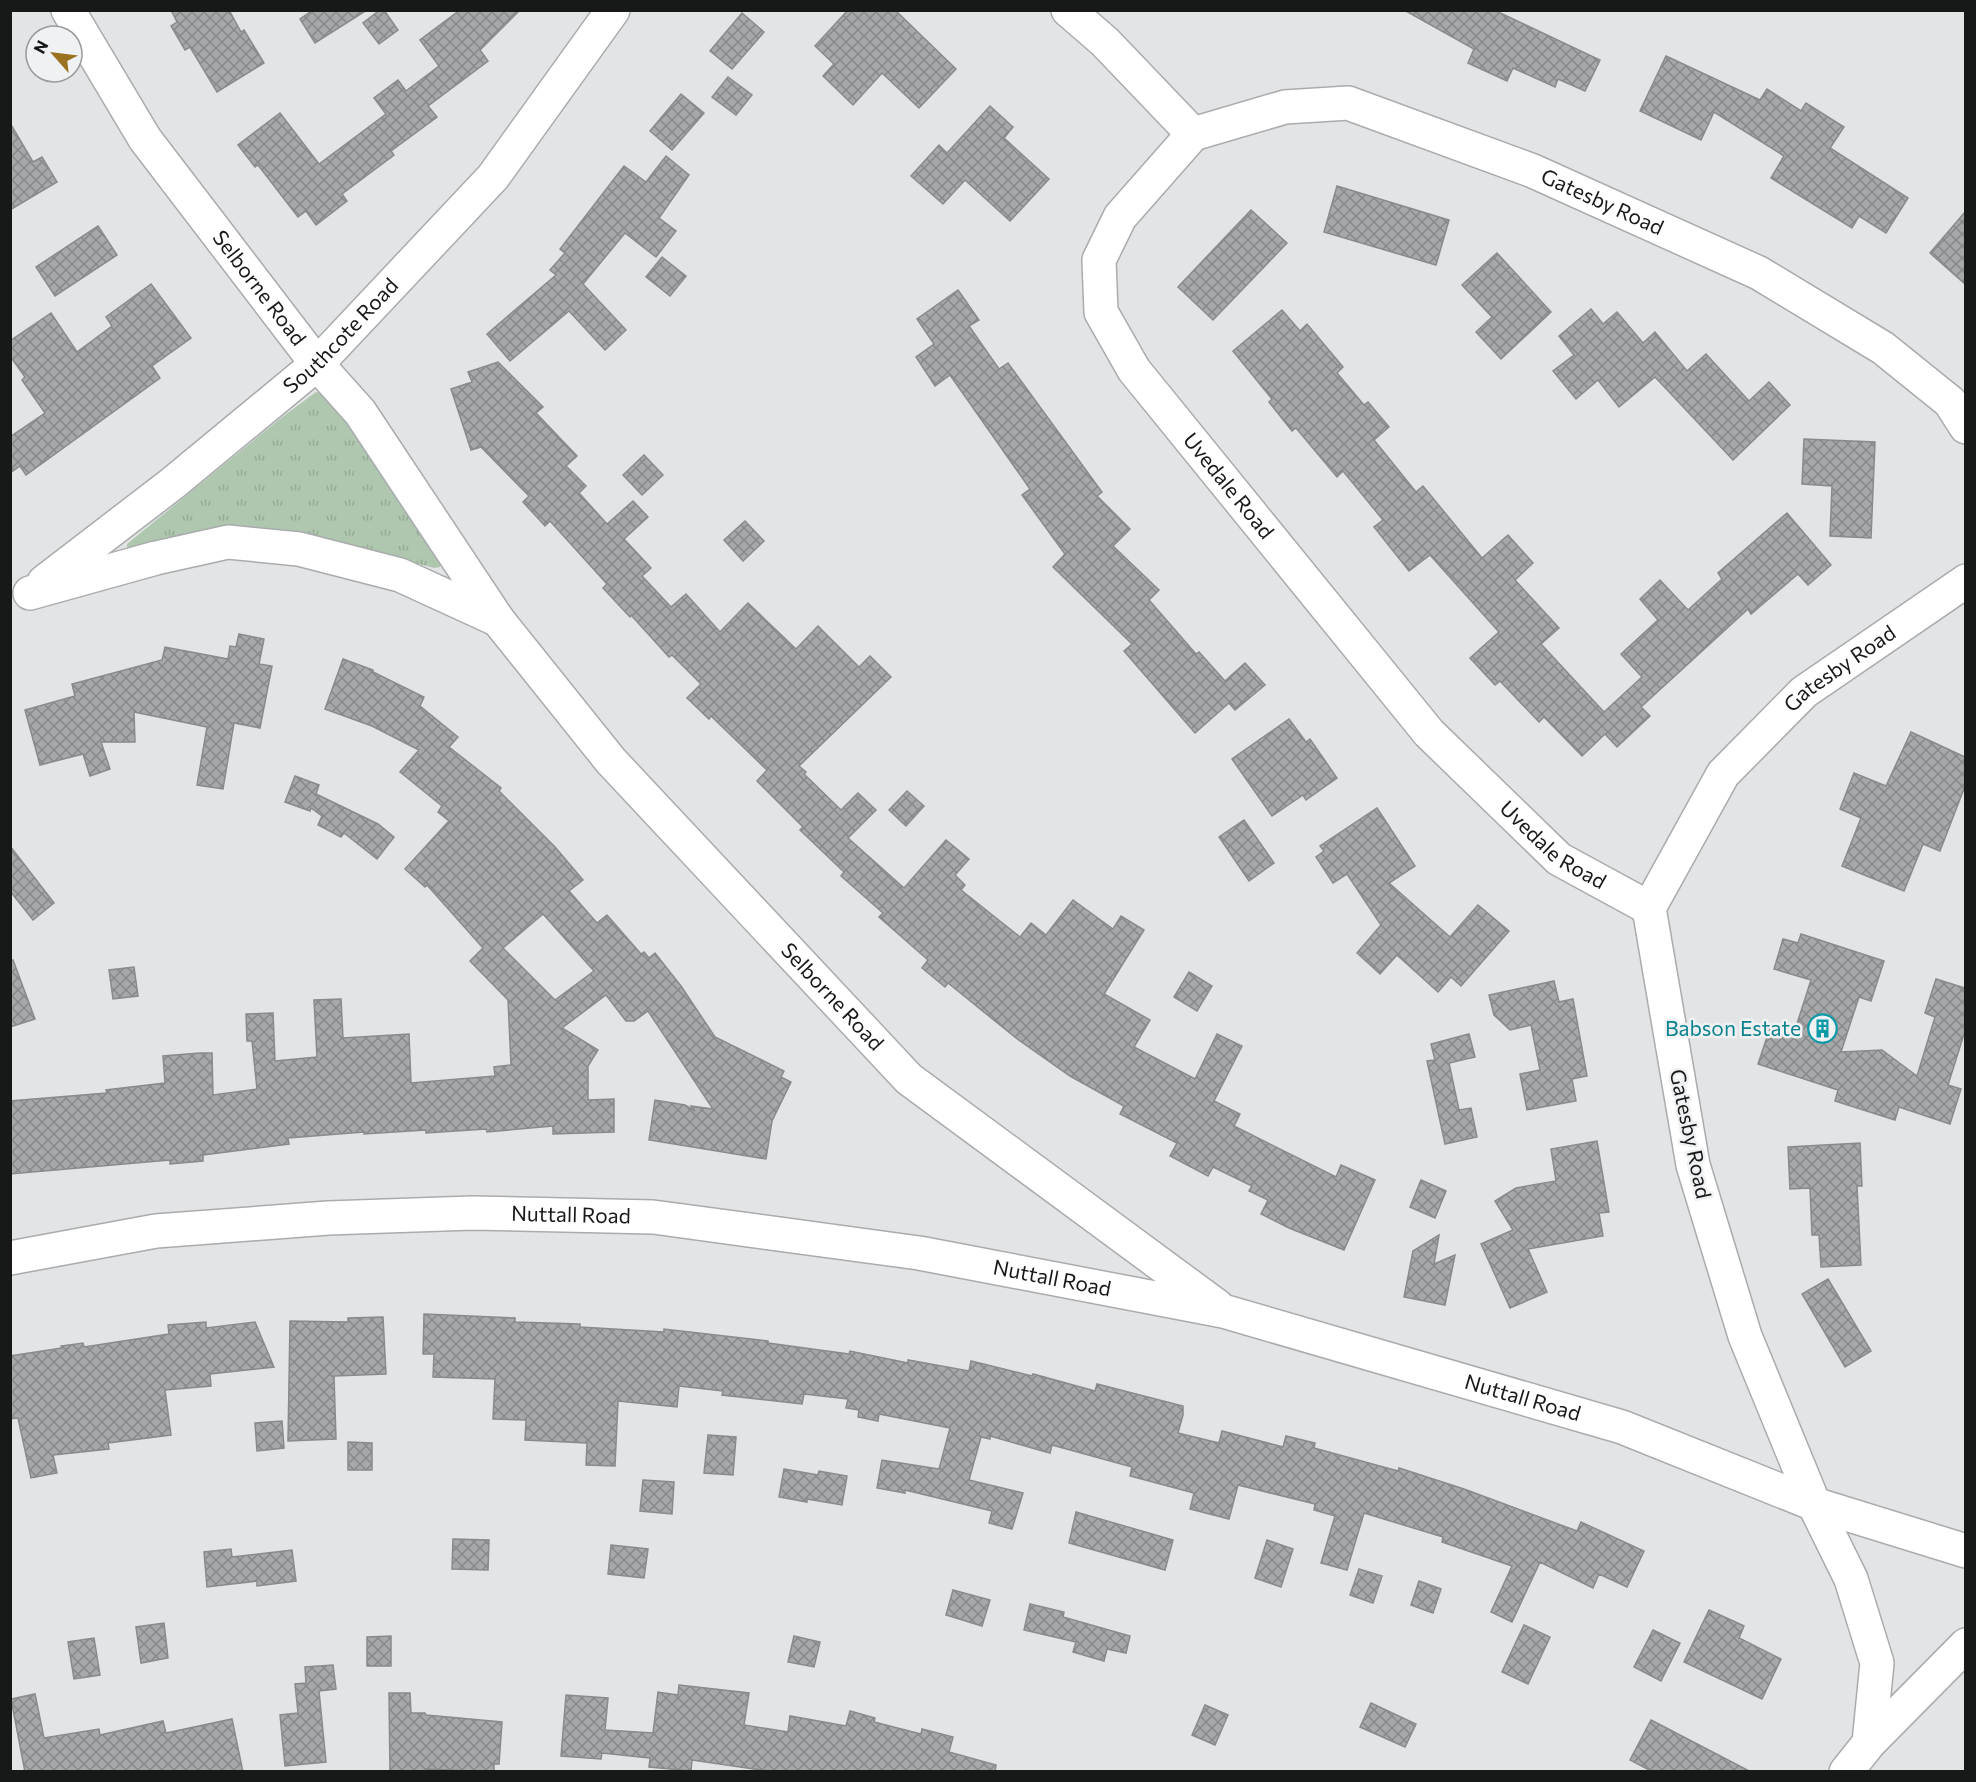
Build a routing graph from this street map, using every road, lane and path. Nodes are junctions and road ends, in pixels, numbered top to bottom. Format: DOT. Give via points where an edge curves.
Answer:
graph roads {
  1 [pos="68,10"];
  2 [pos="613,10"];
  3 [pos="1068,10"];
  4 [pos="1193,134"];
  5 [pos="317,364"];
  6 [pos="1965,427"];
  7 [pos="1965,581"];
  8 [pos="20,599"];
  9 [pos="498,620"];
  10 [pos="1649,908"];
  11 [pos="10,1258"];
  12 [pos="1223,1311"];
  13 [pos="1814,1504"];
  14 [pos="1965,1551"];
  15 [pos="1965,1645"];
  16 [pos="1869,1743"];
  17 [pos="1846,1772"];
  1 -- 5 [label="street, Selborne Road" via="145,139"];
  2 -- 5 [label="street, Southcote Road" via="494,177"];
  3 -- 4 [label="street" via="1105,42"];
  4 -- 6 [label="street, Gatesby Road" via="1285,107 1348,103 1533,171 1759,273 1882,348 1950,402"];
  4 -- 10 [label="street, Uvedale Road" via="1120,217 1099,260 1101,312 1134,370 1429,733 1559,859"];
  5 -- 8 [label="street, Southcote Road" via="173,483"];
  5 -- 9 [label="street, Selborne Road" via="360,412"];
  7 -- 10 [label="street, Gatesby Road" via="1804,692 1723,774"];
  8 -- 9 [label="street, Selborne Road" via="156,558 228,542 299,549 400,575"];
  9 -- 12 [label="street, Selborne Road" via="611,761 909,1079"];
  10 -- 13 [label="street, Gatesby Road" via="1693,1165 1745,1336"];
  11 -- 12 [label="street, Nuttall Road" via="156,1231 328,1218 472,1213 653,1217 919,1253"];
  12 -- 13 [label="street, Nuttall Road" via="1622,1427"];
  13 -- 14 [label="street"];
  13 -- 16 [label="street" via="1851,1579 1877,1663"];
  15 -- 16 [label="street"];
  16 -- 17 [label="street"];
}
